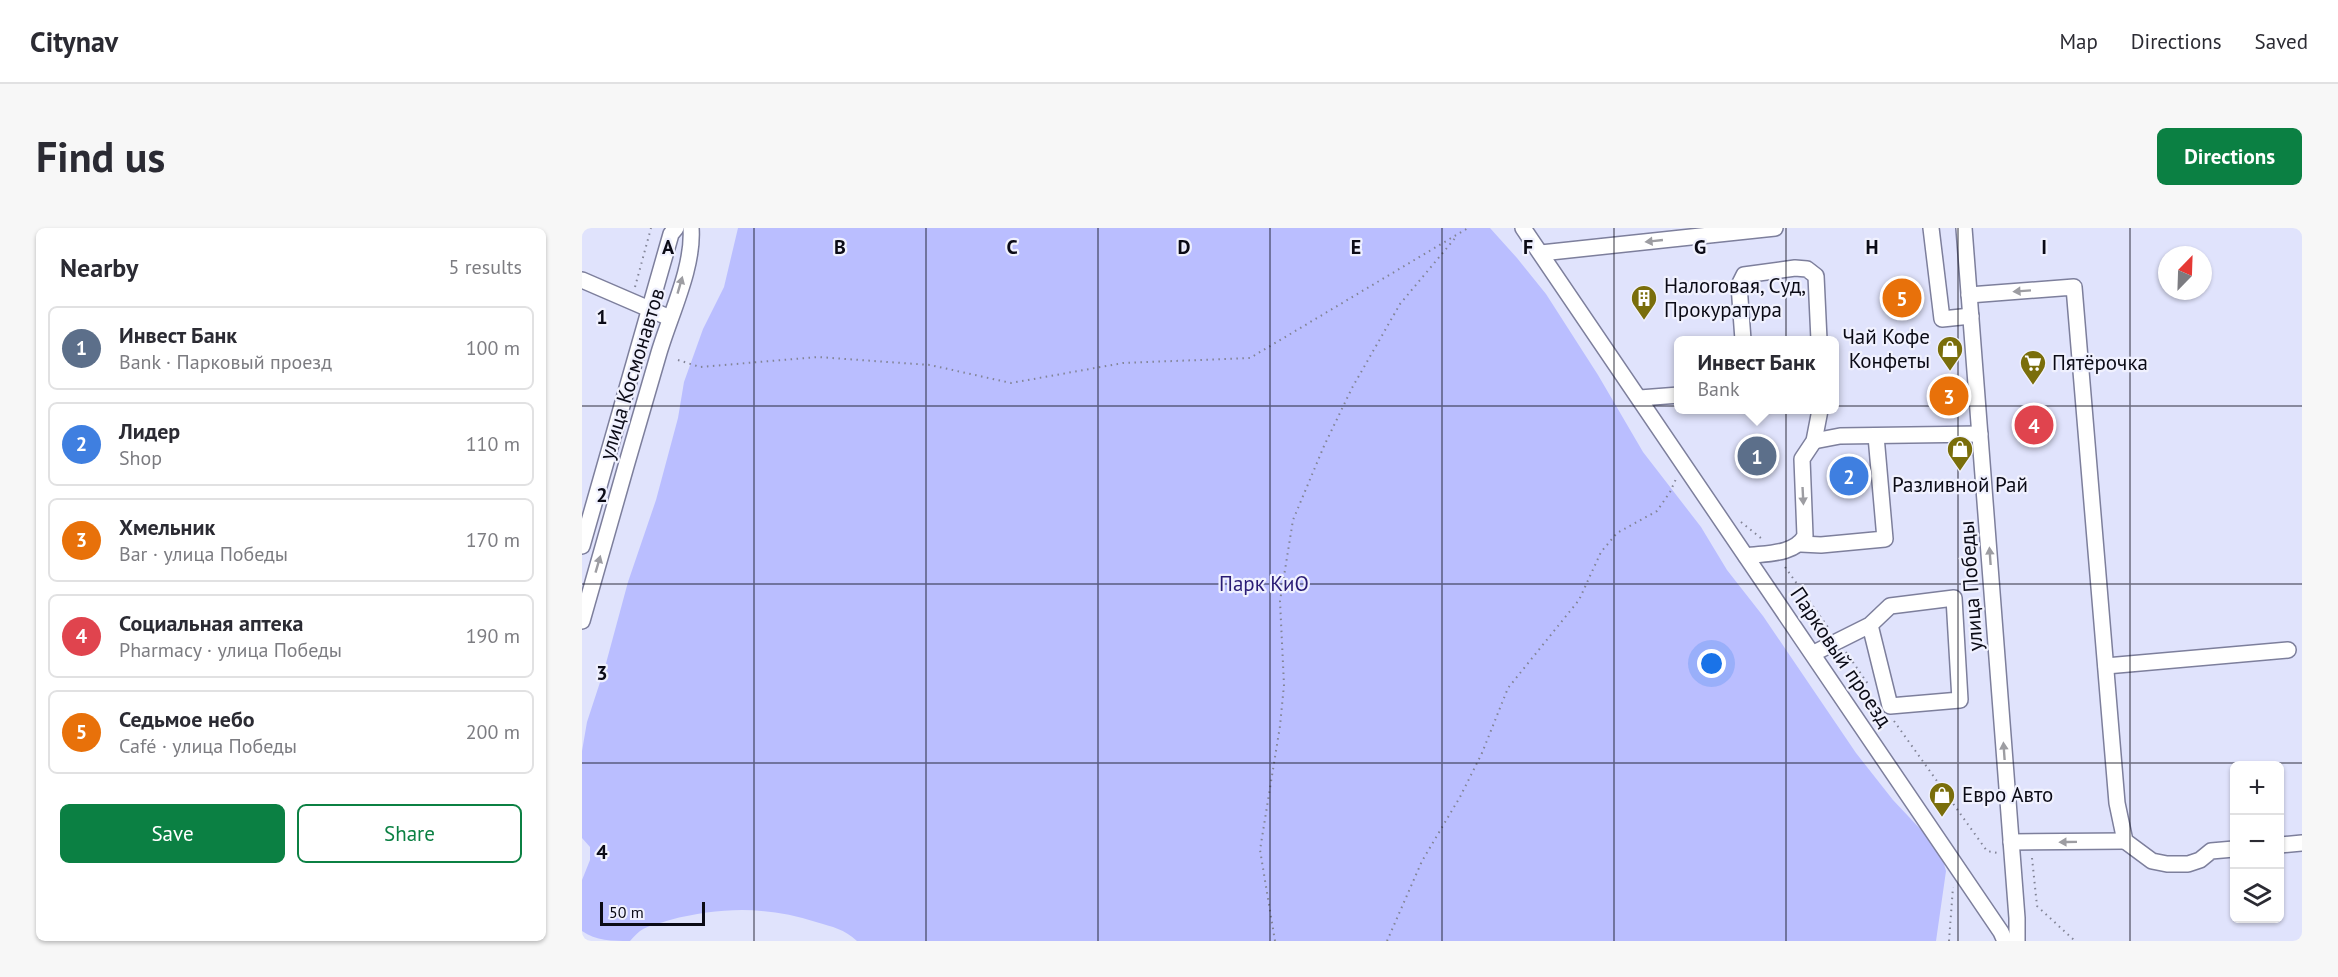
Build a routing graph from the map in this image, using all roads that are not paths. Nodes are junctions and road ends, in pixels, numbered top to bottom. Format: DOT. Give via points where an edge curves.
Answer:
graph roads {
  1 [pos="1523,228"];
  2 [pos="1775,228"];
  3 [pos="1931,228"];
  4 [pos="1964,228"];
  5 [pos="672,230"];
  6 [pos="691,236"];
  7 [pos="1541,253"];
  8 [pos="582,280"];
  9 [pos="1969,295"];
  10 [pos="648,309"];
  11 [pos="1971,316"];
  12 [pos="670,318"];
  13 [pos="1743,336"];
  14 [pos="1820,336"];
  15 [pos="1674,395"];
  16 [pos="1640,398"];
  17 [pos="1820,416"];
  18 [pos="1980,434"];
  19 [pos="1876,435"];
  20 [pos="1840,436"];
  21 [pos="1814,441"];
  22 [pos="583,536"];
  23 [pos="1801,544"];
  24 [pos="1746,556"];
  25 [pos="582,621"];
  26 [pos="1869,625"];
  27 [pos="2288,650"];
  28 [pos="1814,653"];
  29 [pos="2106,666"];
  30 [pos="2125,841"];
  31 [pos="2011,842"];
  32 [pos="2302,843"];
  33 [pos="2284,845"];
  34 [pos="2230,849"];
  35 [pos="2005,941"];
  36 [pos="2017,941"];
  1 -- 7 [label="street, Парковый проезд"];
  2 -- 7 [label="street, one-way"];
  3 -- 11 [label="street" via="1942,319"];
  4 -- 9 [label="street, улица Победы"];
  5 -- 10 [label="street, улица Космонавтов"];
  12 -- 6 [label="street, улица Космонавтов, one-way"];
  7 -- 16 [label="street, Парковый проезд"];
  8 -- 10 [label="street"];
  9 -- 11 [label="street, улица Победы"];
  29 -- 9 [label="street, one-way" via="2074,287"];
  10 -- 12 [label="street"];
  10 -- 22 [label="street, улица Космонавтов"];
  11 -- 18 [label="street, улица Победы"];
  25 -- 12 [label="street, улица Космонавтов, one-way"];
  13 -- 14 [label="street" via="1739,285 1744,275 1807,268 1816,276"];
  15 -- 16 [label="street"];
  16 -- 24 [label="street, Парковый проезд"];
  17 -- 20 [label="street"];
  17 -- 21 [label="street"];
  18 -- 19 [label="street"];
  31 -- 18 [label="street, улица Победы, one-way"];
  19 -- 20 [label="street"];
  19 -- 23 [label="street" via="1885,539"];
  20 -- 21 [label="street"];
  21 -- 23 [label="street, one-way" via="1802,459 1805,537"];
  23 -- 24 [label="street"];
  24 -- 28 [label="street, Парковый проезд"];
  26 -- 26 [label="street" via="1890,706 1960,700 1954,598 1890,606"];
  26 -- 28 [label="street"];
  27 -- 29 [label="street"];
  28 -- 35 [label="street, Парковый проезд"];
  29 -- 30 [label="street" via="2117,804"];
  30 -- 31 [label="street, one-way"];
  30 -- 34 [label="street" via="2152,861 2167,864 2188,864 2211,851"];
  31 -- 36 [label="street, улица Победы"];
  32 -- 33 [label="street"];
}
